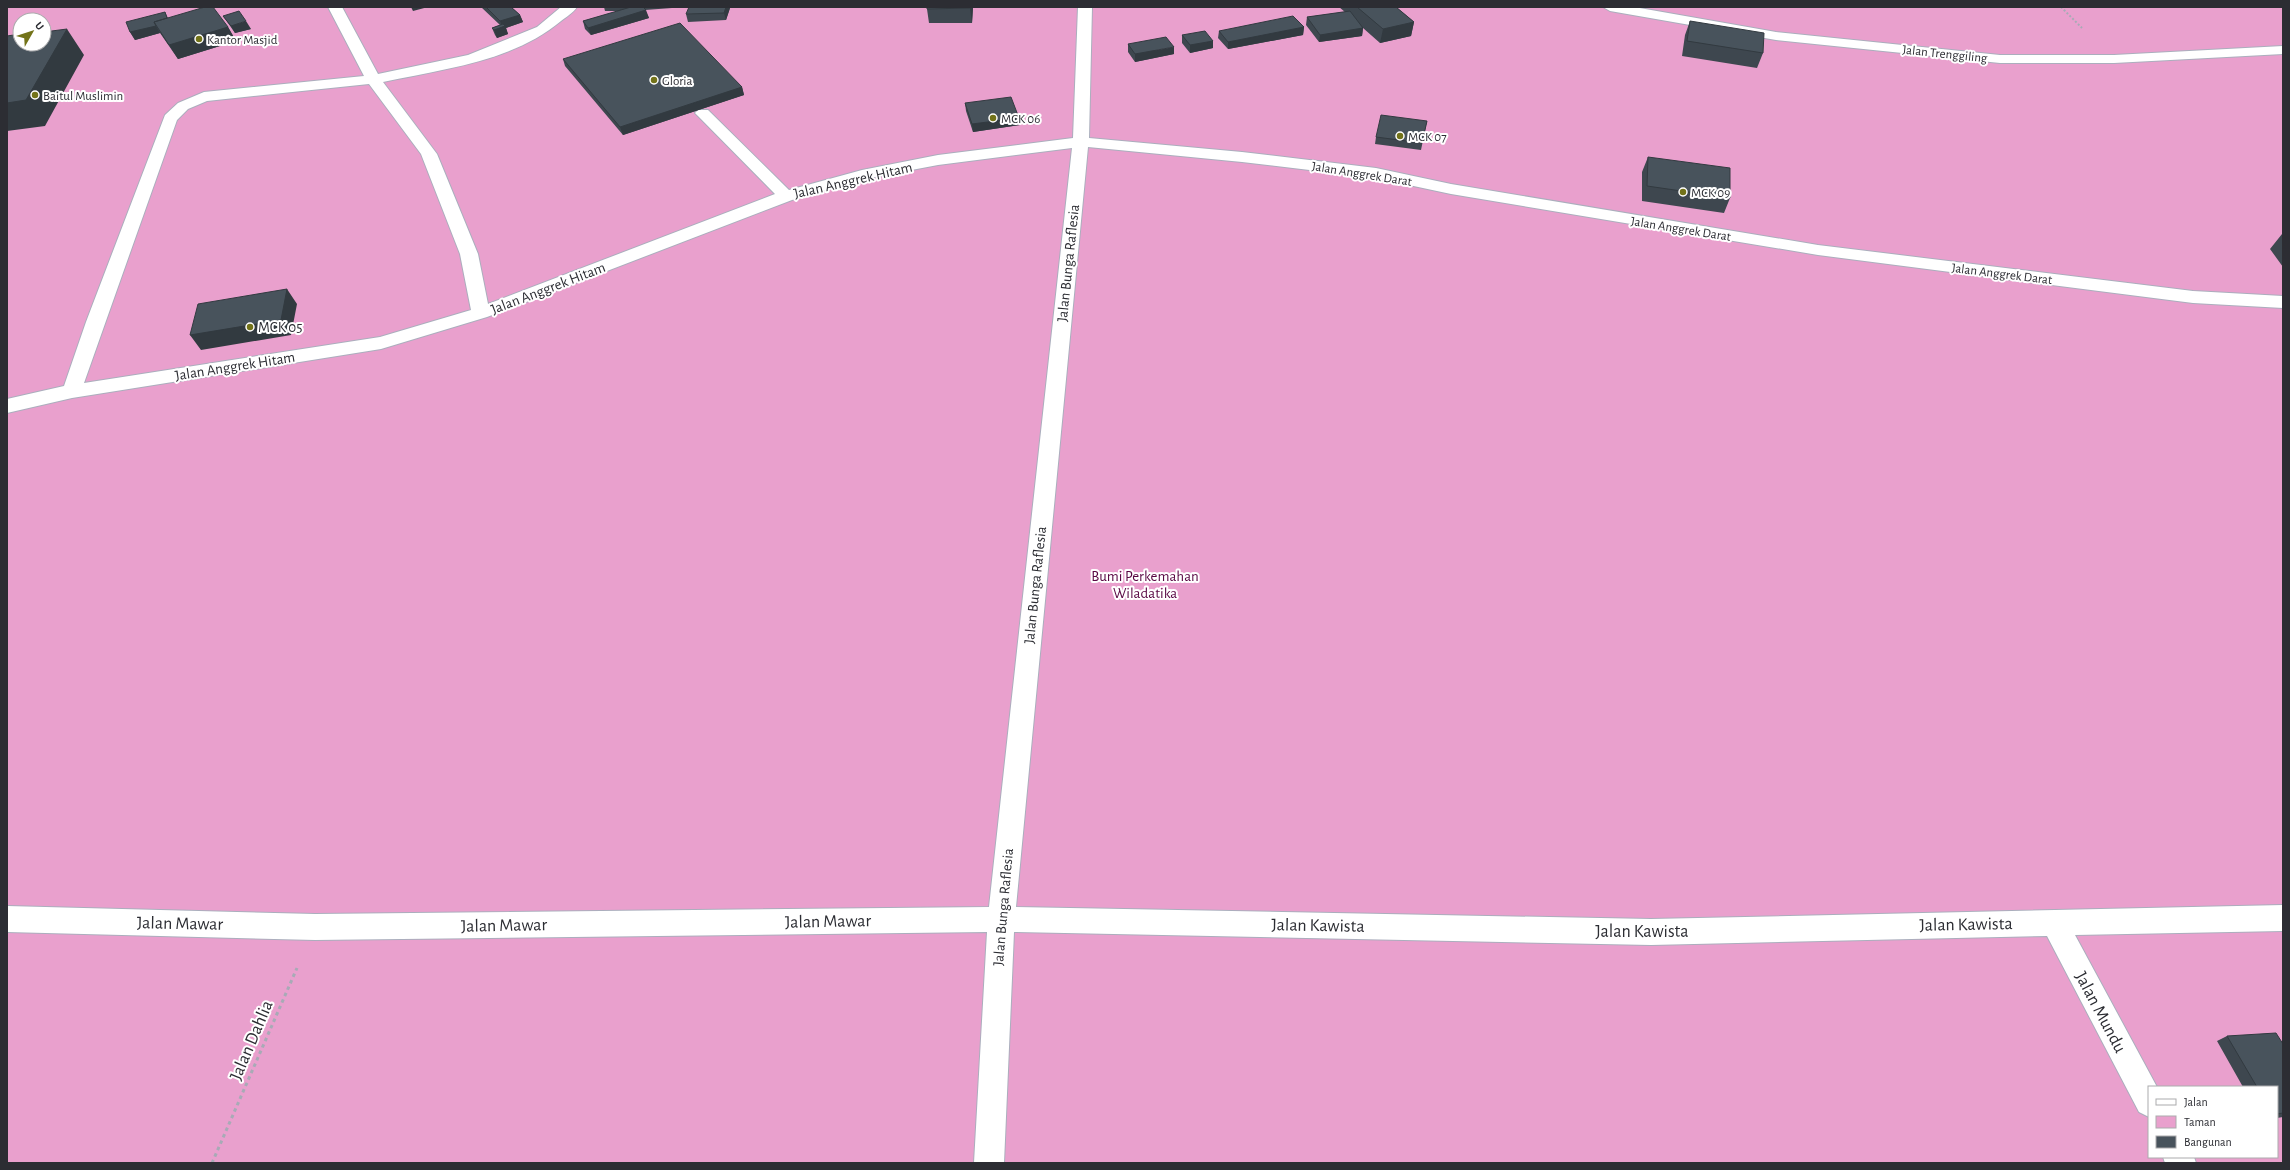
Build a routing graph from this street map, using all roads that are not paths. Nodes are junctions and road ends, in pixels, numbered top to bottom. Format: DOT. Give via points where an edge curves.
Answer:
graph roads {
  1 [pos="335,7"];
  2 [pos="570,7"];
  3 [pos="1085,7"];
  4 [pos="1610,7"];
  5 [pos="2283,50"];
  6 [pos="373,79"];
  7 [pos="703,113"];
  8 [pos="1081,142"];
  9 [pos="786,196"];
  10 [pos="2283,302"];
  11 [pos="482,313"];
  12 [pos="72,391"];
  13 [pos="7,406"];
  14 [pos="2283,918"];
  15 [pos="7,919"];
  16 [pos="1001,919"];
  17 [pos="2054,922"];
  18 [pos="2148,1100"];
  19 [pos="989,1163"];
  1 -- 6 [label="street"];
  2 -- 6 [label="street" via="542,30 514,43 472,58"];
  3 -- 8 [label="street, Jalan Bunga Raflesia"];
  4 -- 5 [label="street, Jalan Trenggiling" via="1776,36 2000,59 2114,59"];
  6 -- 11 [label="street" via="429,154 469,254"];
  6 -- 12 [label="street" via="204,97 183,106 170,118"];
  7 -- 9 [label="street"];
  8 -- 9 [label="street, Jalan Anggrek Hitam" via="938,160 862,175"];
  8 -- 10 [label="street, Jalan Anggrek Darat" via="1376,173 1451,189 1818,250 2194,297"];
  8 -- 16 [label="street, Jalan Bunga Raflesia"];
  9 -- 11 [label="street, Jalan Anggrek Hitam"];
  11 -- 12 [label="street, Jalan Anggrek Hitam" via="380,343"];
  12 -- 13 [label="street, Jalan Anggrek Hitam"];
  14 -- 17 [label="street, Jalan Kawista"];
  15 -- 16 [label="street, Jalan Mawar" via="315,927"];
  16 -- 17 [label="street, Jalan Kawista" via="1651,932"];
  16 -- 19 [label="street, Jalan Bunga Raflesia"];
  17 -- 18 [label="street, Jalan Mundu"];
}
